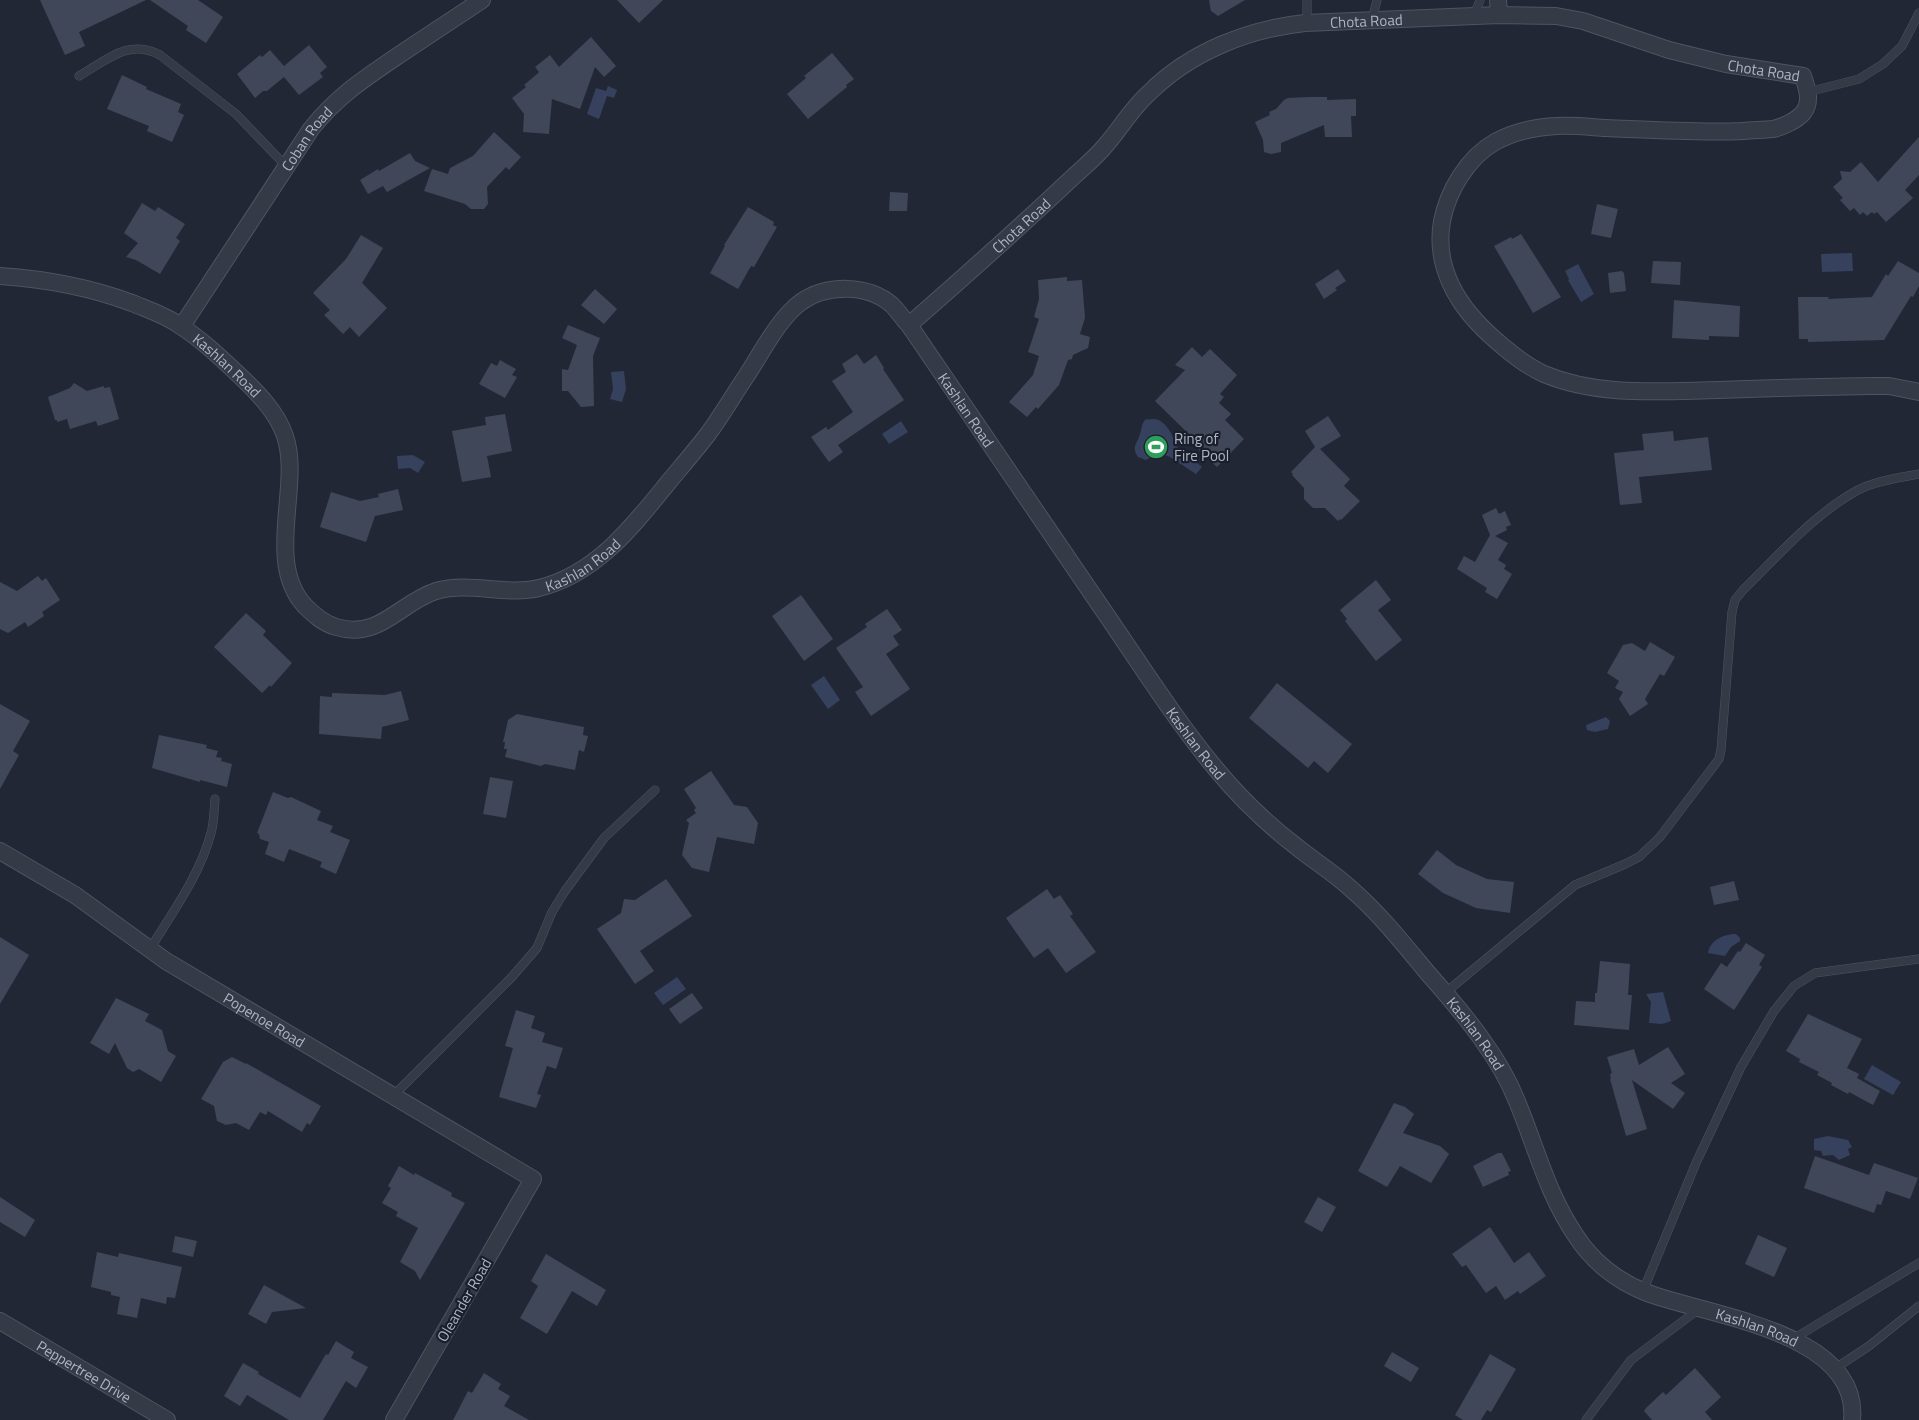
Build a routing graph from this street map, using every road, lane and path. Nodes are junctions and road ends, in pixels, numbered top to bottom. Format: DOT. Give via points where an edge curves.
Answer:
graph roads {
  1 [pos="482,0"];
  2 [pos="1376,0"];
  3 [pos="1480,0"];
  4 [pos="1309,2"];
  5 [pos="1499,8"];
  6 [pos="1919,13"];
  7 [pos="1474,16"];
  8 [pos="1372,20"];
  9 [pos="1307,23"];
  10 [pos="79,76"];
  11 [pos="1808,92"];
  12 [pos="286,166"];
  13 [pos="0,276"];
  14 [pos="909,325"];
  15 [pos="182,326"];
  16 [pos="1919,392"];
  17 [pos="1919,474"];
  18 [pos="655,790"];
  19 [pos="215,799"];
  20 [pos="0,851"];
  21 [pos="150,950"];
  22 [pos="1919,959"];
  23 [pos="1445,993"];
  24 [pos="393,1096"];
  25 [pos="533,1179"];
  26 [pos="1919,1264"];
  27 [pos="1643,1291"];
  28 [pos="1919,1306"];
  29 [pos="1701,1308"];
  30 [pos="0,1321"];
  31 [pos="1791,1340"];
  32 [pos="1834,1369"];
  33 [pos="167,1420"];
  34 [pos="394,1420"];
  35 [pos="1586,1420"];
  36 [pos="1852,1420"];
  1 -- 12 [label="street, Coban Road" via="340,96 311,129"];
  2 -- 8 [label="lane"];
  3 -- 7 [label="lane"];
  4 -- 9 [label="lane"];
  5 -- 7 [label="street, Chota Road"];
  5 -- 11 [label="street, Chota Road" via="1584,22 1669,50 1726,64 1803,76"];
  6 -- 11 [label="lane" via="1902,46 1883,64 1859,80"];
  7 -- 8 [label="street, Chota Road"];
  8 -- 9 [label="street, Chota Road"];
  9 -- 14 [label="street, Chota Road" via="1253,32 1220,45 1161,81 1104,147 1016,232"];
  10 -- 12 [label="lane" via="122,51 148,48 236,114"];
  11 -- 16 [label="street, Chota Road" via="1808,103 1803,113 1775,129 1707,133 1557,126 1527,131 1495,142 1471,163 1451,191 1440,239 1448,278 1460,302 1485,330 1525,364 1578,386 1599,390 1666,391 1889,386"];
  12 -- 15 [label="street, Coban Road"];
  13 -- 15 [label="street, Kashlan Road" via="55,281 98,292 156,312"];
  14 -- 15 [label="street, Kashlan Road" via="892,305 858,290 828,291 801,302 782,323 708,434 631,528 587,567 558,581 523,591 462,587 432,592 386,621 356,630 321,620 300,601 293,587 288,572 285,538 289,451 280,424 250,386"];
  14 -- 23 [label="street, Kashlan Road" via="1147,674 1214,766 1273,828 1365,901"];
  17 -- 23 [label="lane" via="1876,483 1857,491 1817,517 1735,600 1719,759 1660,837 1639,857 1575,885"];
  18 -- 24 [label="lane" via="604,838 552,912 537,948"];
  19 -- 21 [label="lane" via="212,832 200,862"];
  20 -- 21 [label="street, Popenoe Road" via="75,895"];
  21 -- 24 [label="street, Popenoe Road"];
  22 -- 27 [label="lane" via="1815,973 1794,986 1774,1011 1742,1067 1696,1163"];
  23 -- 27 [label="street, Kashlan Road" via="1483,1040 1509,1084 1552,1196 1574,1233 1589,1253 1613,1274"];
  24 -- 25 [label="street, Popenoe Road"];
  25 -- 34 [label="street, Oleander Road"];
  26 -- 31 [label="lane"];
  27 -- 29 [label="street, Kashlan Road"];
  28 -- 32 [label="lane"];
  29 -- 31 [label="street, Kashlan Road" via="1750,1322"];
  29 -- 35 [label="lane" via="1631,1360"];
  30 -- 33 [label="street, Peppertree Drive"];
  31 -- 32 [label="street, Kashlan Road"];
  32 -- 36 [label="street, Kashlan Road" via="1850,1394"];
}
